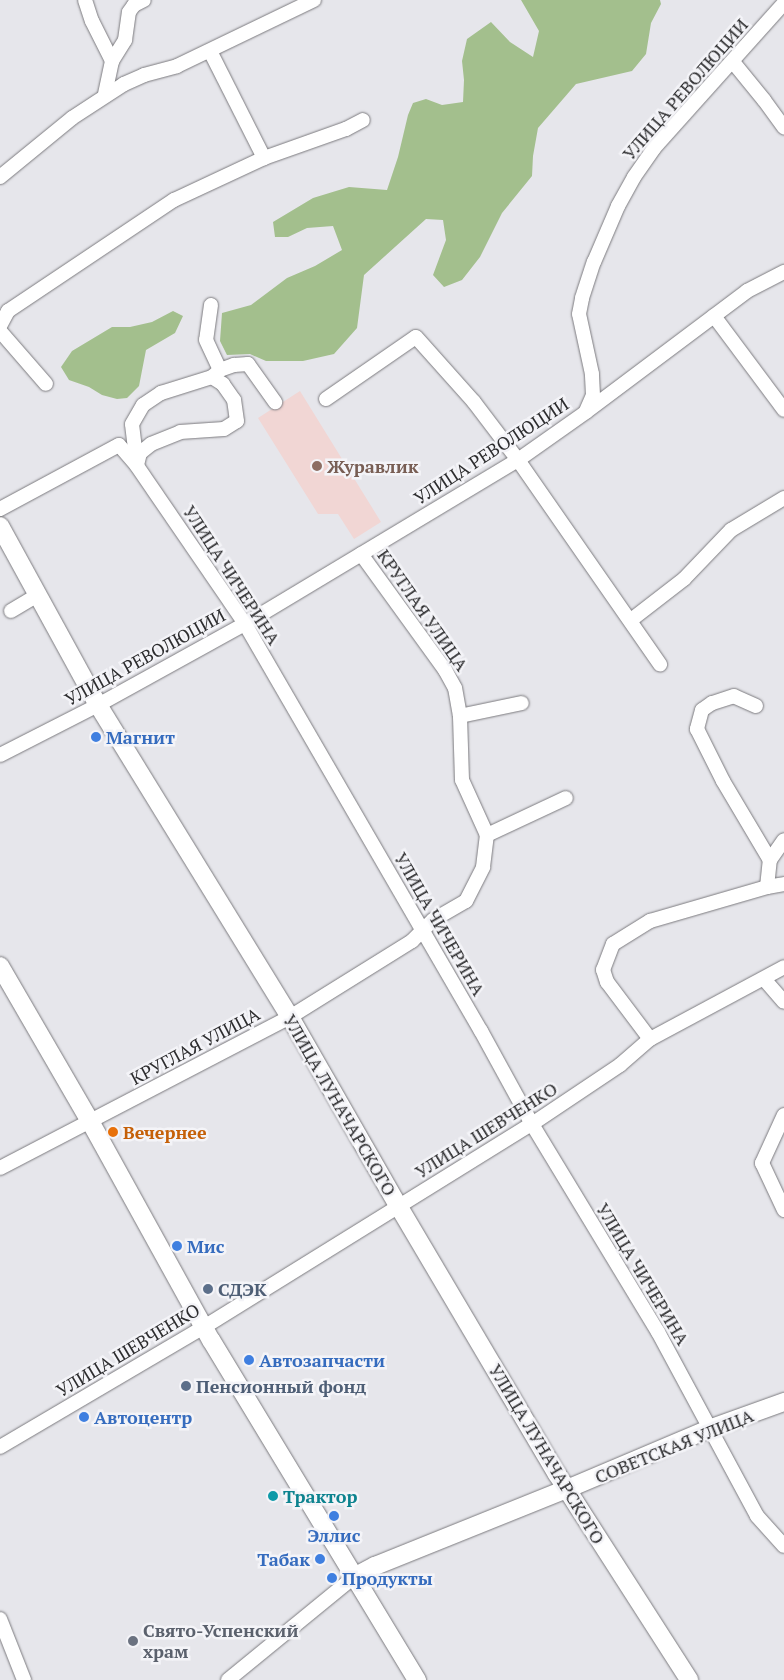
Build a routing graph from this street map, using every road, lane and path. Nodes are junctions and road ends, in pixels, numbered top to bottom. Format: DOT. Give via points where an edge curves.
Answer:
graph roads {
  1 [pos="86,0"];
  2 [pos="144,0"];
  3 [pos="314,0"];
  4 [pos="784,3"];
  5 [pos="210,52"];
  6 [pos="112,61"];
  7 [pos="733,62"];
  8 [pos="104,94"];
  9 [pos="364,120"];
  10 [pos="784,128"];
  11 [pos="264,158"];
  12 [pos="0,177"];
  13 [pos="784,272"];
  14 [pos="211,305"];
  15 [pos="714,316"];
  16 [pos="0,326"];
  17 [pos="0,331"];
  18 [pos="216,374"];
  19 [pos="46,384"];
  20 [pos="326,400"];
  21 [pos="275,402"];
  22 [pos="784,410"];
  23 [pos="586,412"];
  24 [pos="518,460"];
  25 [pos="137,466"];
  26 [pos="784,498"];
  27 [pos="0,510"];
  28 [pos="0,526"];
  29 [pos="361,554"];
  30 [pos="38,595"];
  31 [pos="11,611"];
  32 [pos="630,620"];
  33 [pos="245,624"];
  34 [pos="660,664"];
  35 [pos="522,703"];
  36 [pos="98,705"];
  37 [pos="756,706"];
  38 [pos="460,716"];
  39 [pos="0,755"];
  40 [pos="566,798"];
  41 [pos="486,835"];
  42 [pos="784,840"];
  43 [pos="770,860"];
  44 [pos="784,884"];
  45 [pos="767,888"];
  46 [pos="423,932"];
  47 [pos="0,966"];
  48 [pos="784,967"];
  49 [pos="764,979"];
  50 [pos="784,1002"];
  51 [pos="290,1018"];
  52 [pos="650,1039"];
  53 [pos="784,1115"];
  54 [pos="90,1122"];
  55 [pos="532,1124"];
  56 [pos="0,1168"];
  57 [pos="399,1207"];
  58 [pos="784,1210"];
  59 [pos="204,1327"];
  60 [pos="784,1402"];
  61 [pos="710,1429"];
  62 [pos="0,1447"];
  63 [pos="567,1489"];
  64 [pos="784,1546"];
  65 [pos="354,1577"];
  66 [pos="0,1618"];
  67 [pos="24,1680"];
  68 [pos="228,1680"];
  69 [pos="416,1680"];
  70 [pos="688,1680"];
  1 -- 6 [label="street" via="92,21"];
  2 -- 6 [label="street" via="129,12 124,40"];
  3 -- 5 [label="street"];
  4 -- 7 [label="street, УЛИЦА РЕВОЛЮЦИИ"];
  5 -- 8 [label="street" via="144,75"];
  5 -- 11 [label="street"];
  6 -- 8 [label="street"];
  7 -- 10 [label="street"];
  7 -- 23 [label="street, УЛИЦА РЕВОЛЮЦИИ" via="654,148 618,206 594,262 579,314 592,374 593,395"];
  8 -- 12 [label="street"];
  9 -- 11 [label="street"];
  11 -- 16 [label="street" via="174,200 8,311"];
  13 -- 15 [label="street" via="747,292"];
  14 -- 18 [label="street" via="206,340"];
  15 -- 22 [label="street"];
  15 -- 23 [label="street"];
  17 -- 19 [label="street"];
  18 -- 21 [label="street" via="234,365 248,364"];
  18 -- 25 [label="street" via="160,393 142,405 132,424"];
  18 -- 25 [label="street" via="234,400 237,422 224,429 180,432 151,444 140,454"];
  20 -- 24 [label="street" via="416,337 474,402"];
  23 -- 24 [label="street, УЛИЦА РЕВОЛЮЦИИ"];
  24 -- 29 [label="street, УЛИЦА РЕВОЛЮЦИИ"];
  24 -- 32 [label="street"];
  25 -- 27 [label="street, УЛИЦА ЧИЧЕРИНА" via="119,445"];
  25 -- 33 [label="street, УЛИЦА ЧИЧЕРИНА"];
  26 -- 32 [label="street" via="730,530 684,579"];
  28 -- 30 [label="main road, УЛИЦА ЛУНАЧАРСКОГО"];
  29 -- 33 [label="street, УЛИЦА РЕВОЛЮЦИИ"];
  29 -- 38 [label="street, КРУГЛАЯ УЛИЦА" via="446,670 455,688"];
  30 -- 31 [label="street"];
  30 -- 36 [label="main road, УЛИЦА ЛУНАЧАРСКОГО"];
  32 -- 34 [label="street"];
  33 -- 36 [label="street, УЛИЦА РЕВОЛЮЦИИ"];
  33 -- 46 [label="street, УЛИЦА ЧИЧЕРИНА"];
  35 -- 38 [label="street"];
  36 -- 39 [label="street, УЛИЦА РЕВОЛЮЦИИ"];
  36 -- 51 [label="main road, УЛИЦА ЛУНАЧАРСКОГО"];
  37 -- 43 [label="street" via="734,696 712,702 702,710 697,729 723,781"];
  38 -- 41 [label="street, КРУГЛАЯ УЛИЦА" via="462,780"];
  40 -- 41 [label="street"];
  41 -- 46 [label="street, КРУГЛАЯ УЛИЦА" via="483,867 466,901 432,920"];
  42 -- 43 [label="street"];
  43 -- 45 [label="street"];
  44 -- 45 [label="street"];
  45 -- 52 [label="street" via="650,921 613,944 603,970 607,982"];
  46 -- 51 [label="street, КРУГЛАЯ УЛИЦА"];
  46 -- 55 [label="street, УЛИЦА ЧИЧЕРИНА"];
  47 -- 54 [label="main road"];
  48 -- 49 [label="street, УЛИЦА ШЕВЧЕНКО"];
  49 -- 50 [label="street"];
  49 -- 52 [label="street, УЛИЦА ШЕВЧЕНКО"];
  51 -- 54 [label="street, КРУГЛАЯ УЛИЦА"];
  51 -- 57 [label="main road, УЛИЦА ЛУНАЧАРСКОГО"];
  52 -- 55 [label="street, УЛИЦА ШЕВЧЕНКО" via="620,1065"];
  53 -- 58 [label="street" via="762,1163"];
  54 -- 56 [label="street, КРУГЛАЯ УЛИЦА"];
  54 -- 59 [label="main road"];
  55 -- 57 [label="street, УЛИЦА ШЕВЧЕНКО"];
  55 -- 61 [label="street, УЛИЦА ЧИЧЕРИНА" via="658,1332"];
  57 -- 59 [label="street, УЛИЦА ШЕВЧЕНКО"];
  57 -- 63 [label="main road, УЛИЦА ЛУНАЧАРСКОГО"];
  59 -- 62 [label="street, УЛИЦА ШЕВЧЕНКО"];
  59 -- 65 [label="main road"];
  60 -- 61 [label="main road, СОВЕТСКАЯ УЛИЦА"];
  61 -- 63 [label="main road, СОВЕТСКАЯ УЛИЦА"];
  61 -- 64 [label="street, УЛИЦА ЧИЧЕРИНА" via="756,1516"];
  63 -- 65 [label="main road, СОВЕТСКАЯ УЛИЦА"];
  63 -- 70 [label="main road, УЛИЦА ЛУНАЧАРСКОГО"];
  65 -- 68 [label="street, СОВЕТСКАЯ УЛИЦА"];
  65 -- 69 [label="main road"];
  66 -- 67 [label="street"];
}
